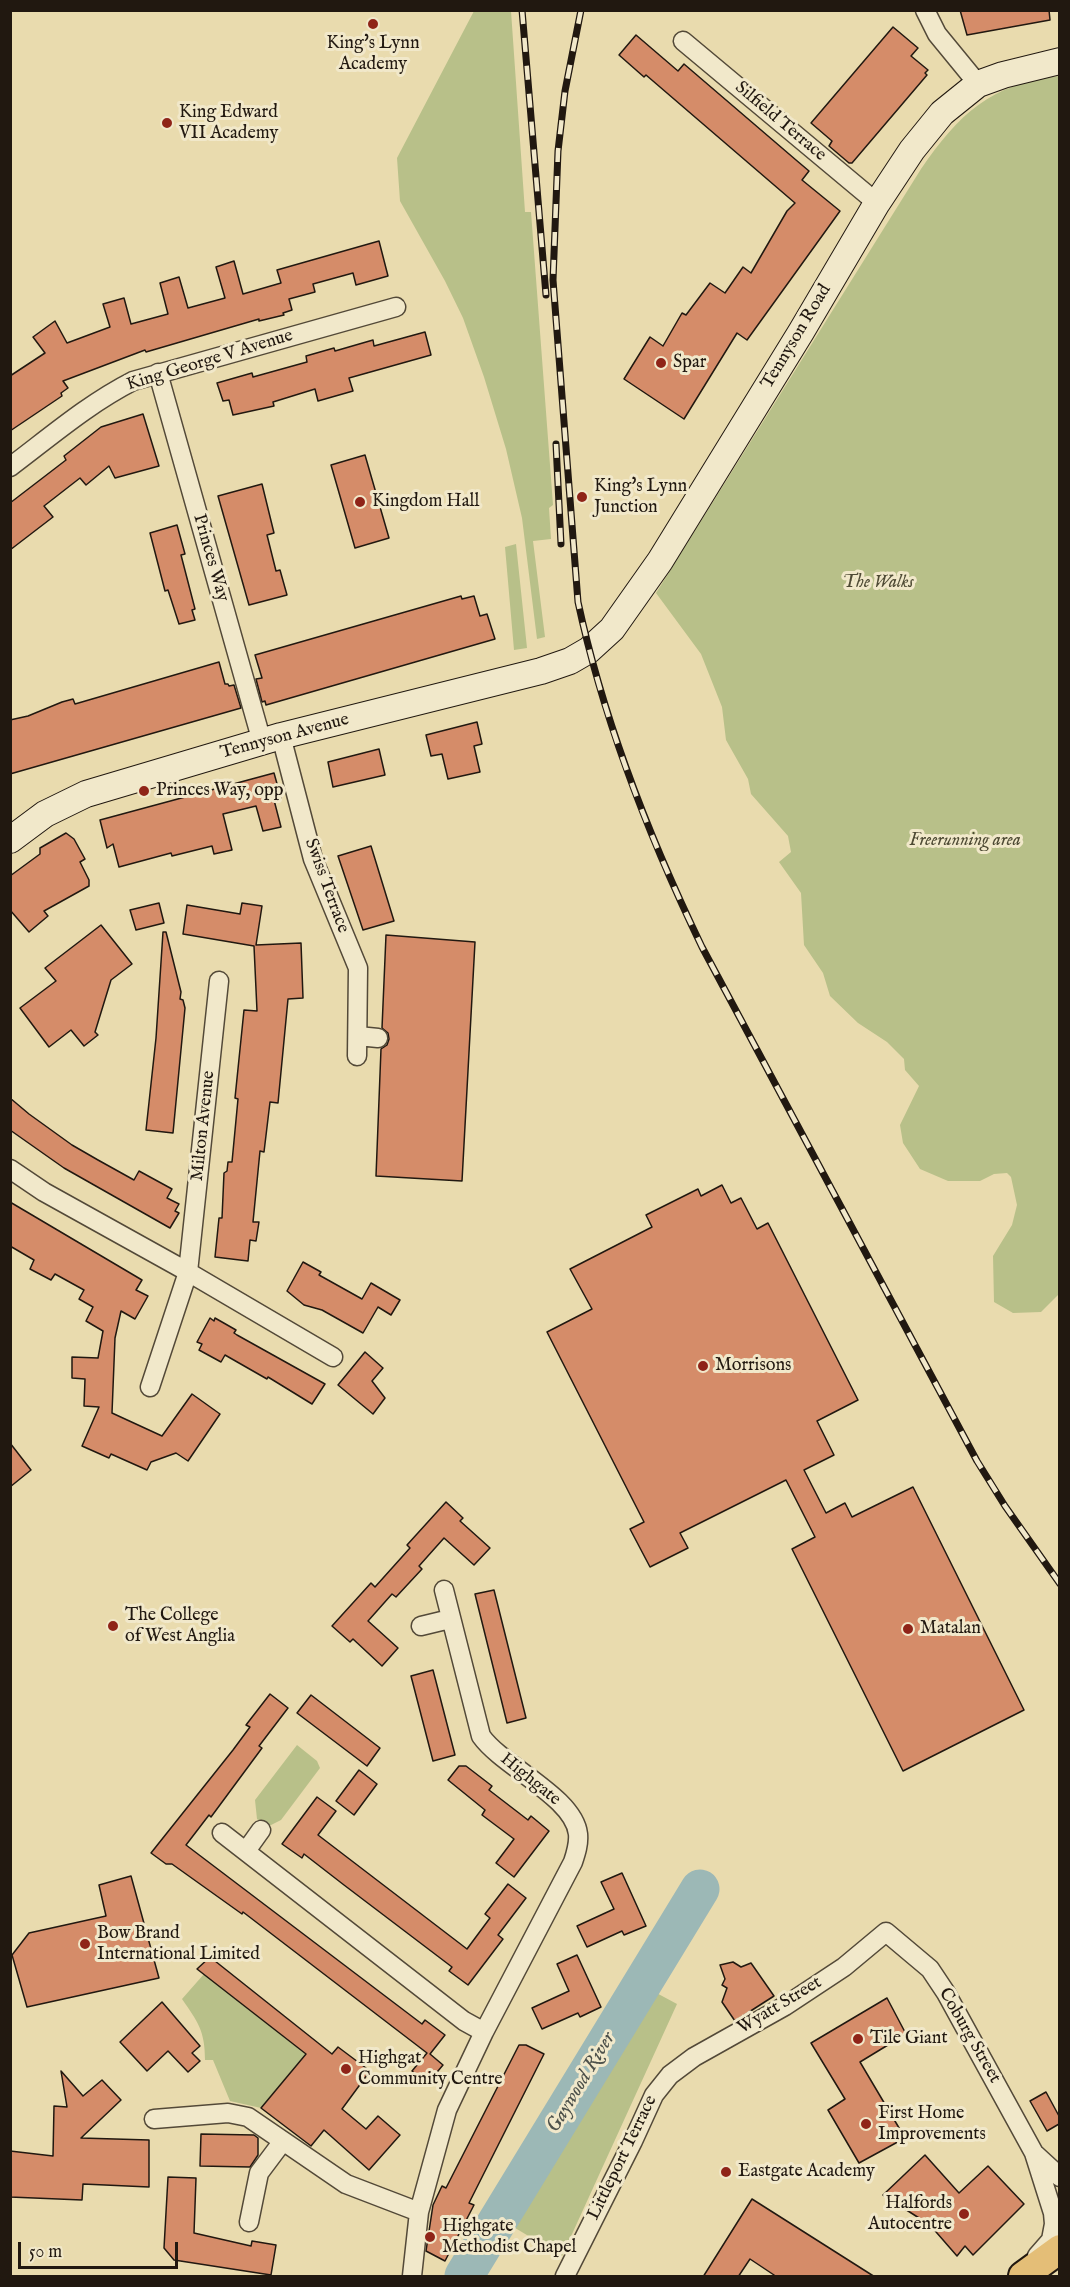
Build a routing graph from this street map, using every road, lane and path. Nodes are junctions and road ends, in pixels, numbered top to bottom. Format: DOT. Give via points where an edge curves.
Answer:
graph roads {
  1 [pos="925,10"];
  2 [pos="683,41"];
  3 [pos="1059,61"];
  4 [pos="978,84"];
  5 [pos="877,203"];
  6 [pos="396,307"];
  7 [pos="158,374"];
  8 [pos="10,467"];
  9 [pos="570,662"];
  10 [pos="271,739"];
  11 [pos="13,833"];
  12 [pos="219,981"];
  13 [pos="358,1036"];
  14 [pos="378,1038"];
  15 [pos="357,1056"];
  16 [pos="10,1169"];
  17 [pos="188,1272"];
  18 [pos="333,1357"];
  19 [pos="150,1387"];
  20 [pos="444,1590"];
  21 [pos="450,1619"];
  22 [pos="421,1626"];
  23 [pos="261,1830"];
  24 [pos="222,1833"];
  25 [pos="246,1851"];
  26 [pos="886,1932"];
  27 [pos="484,2031"];
  28 [pos="669,2075"];
  29 [pos="154,2119"];
  30 [pos="283,2141"];
  31 [pos="1034,2153"];
  32 [pos="1059,2177"];
  33 [pos="419,2212"];
  34 [pos="249,2222"];
  35 [pos="1059,2249"];
  36 [pos="412,2277"];
  37 [pos="565,2277"];
  38 [pos="1022,2277"];
  1 -- 4 [label="street" via="937,34"];
  2 -- 5 [label="street, Silfield Terrace"];
  3 -- 4 [label="main road, Tennyson Road"];
  4 -- 5 [label="main road, Tennyson Road" via="942,113"];
  5 -- 9 [label="main road, Tennyson Road" via="660,561 612,628"];
  6 -- 7 [label="street, King George V Avenue"];
  7 -- 8 [label="street, King George V Avenue" via="109,393"];
  7 -- 10 [label="street, Princes Way"];
  9 -- 10 [label="main road, Tennyson Avenue"];
  10 -- 11 [label="main road, Tennyson Avenue" via="86,794"];
  10 -- 13 [label="street, Swiss Terrace" via="313,859 358,968"];
  12 -- 17 [label="street, Milton Avenue"];
  13 -- 14 [label="street"];
  13 -- 15 [label="street, Swiss Terrace"];
  16 -- 17 [label="street"];
  17 -- 18 [label="street"];
  17 -- 19 [label="street, Milton Avenue"];
  20 -- 21 [label="street, Highgate"];
  21 -- 22 [label="street"];
  21 -- 27 [label="street, Highgate" via="481,1736 566,1809 578,1834 573,1862"];
  23 -- 25 [label="street"];
  24 -- 25 [label="street"];
  25 -- 27 [label="street" via="464,2021"];
  26 -- 28 [label="street, Wyatt Street" via="785,2006"];
  26 -- 31 [label="street, Coburg Street" via="930,1969"];
  27 -- 33 [label="street, Highgate" via="447,2110"];
  28 -- 37 [label="street, Littleport Terrace" via="654,2096"];
  29 -- 30 [label="street" via="237,2114"];
  30 -- 33 [label="street" via="346,2184"];
  30 -- 34 [label="street" via="259,2173"];
  31 -- 32 [label="street, Coburg Street"];
  31 -- 38 [label="street, Coburg Street" via="1054,2224 1051,2240"];
  33 -- 36 [label="street, Highgate"];
  35 -- 38 [label="main road"];
}
